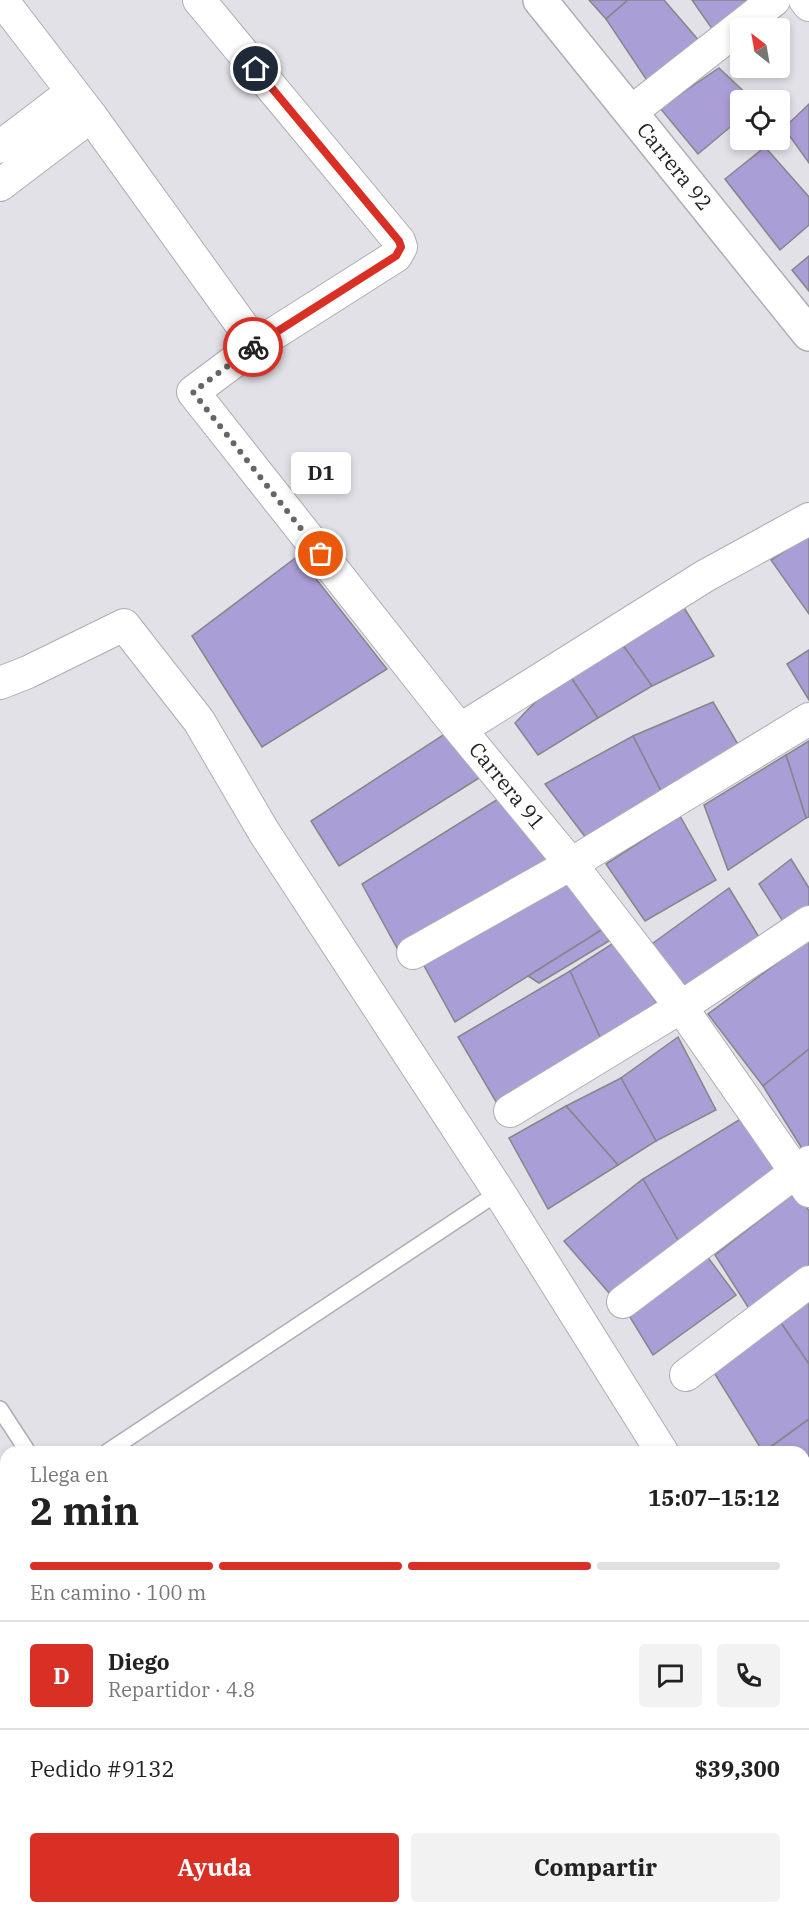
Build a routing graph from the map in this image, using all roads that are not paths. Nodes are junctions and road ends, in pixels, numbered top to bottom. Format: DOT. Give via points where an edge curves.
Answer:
graph roads {
  1 [pos="2,0"];
  2 [pos="200,0"];
  3 [pos="540,0"];
  4 [pos="774,0"];
  5 [pos="805,0"];
  6 [pos="809,5"];
  7 [pos="72,92"];
  8 [pos="631,112"];
  9 [pos="91,116"];
  10 [pos="0,147"];
  11 [pos="0,184"];
  12 [pos="809,334"];
  13 [pos="256,345"];
  14 [pos="809,519"];
  15 [pos="0,683"];
  16 [pos="809,719"];
  17 [pos="461,729"];
  18 [pos="571,864"];
  19 [pos="809,922"];
  20 [pos="413,953"];
  21 [pos="681,1007"];
  22 [pos="510,1111"];
  23 [pos="804,1175"];
  24 [pos="499,1192"];
  25 [pos="809,1282"];
  26 [pos="623,1302"];
  27 [pos="686,1375"];
  28 [pos="0,1409"];
  29 [pos="23,1446"];
  30 [pos="116,1446"];
  31 [pos="658,1446"];
  1 -- 7 [label="street"];
  2 -- 13 [label="street" via="401,247 396,256"];
  3 -- 8 [label="street, Carrera 92"];
  4 -- 8 [label="street"];
  5 -- 6 [label="street"];
  7 -- 9 [label="street"];
  7 -- 10 [label="street"];
  8 -- 12 [label="street, Carrera 92"];
  9 -- 11 [label="street"];
  9 -- 13 [label="street"];
  13 -- 17 [label="street, Carrera 91" via="193,392"];
  14 -- 17 [label="street" via="705,576"];
  15 -- 24 [label="street" via="124,625 199,721 264,832"];
  16 -- 18 [label="street"];
  17 -- 18 [label="street, Carrera 91"];
  18 -- 20 [label="street"];
  18 -- 21 [label="street, Carrera 91"];
  19 -- 21 [label="street"];
  21 -- 22 [label="street"];
  21 -- 23 [label="street, Carrera 91"];
  23 -- 26 [label="street"];
  24 -- 30 [label="lane"];
  24 -- 31 [label="street"];
  25 -- 27 [label="street"];
  28 -- 29 [label="lane"];
}
